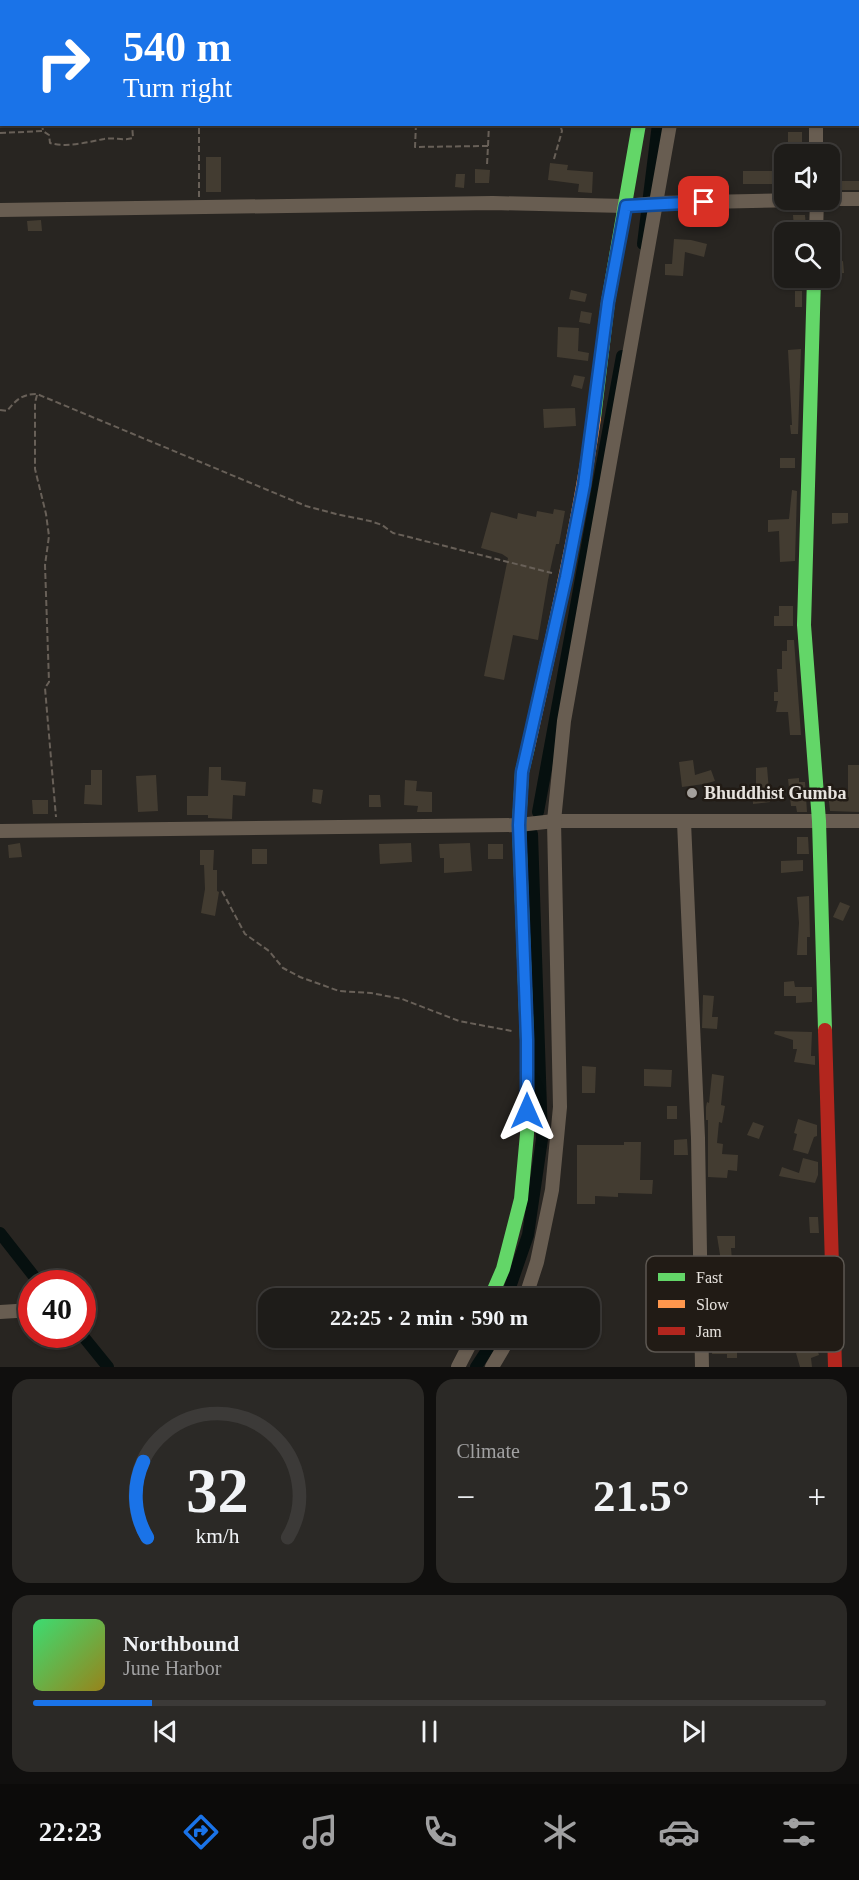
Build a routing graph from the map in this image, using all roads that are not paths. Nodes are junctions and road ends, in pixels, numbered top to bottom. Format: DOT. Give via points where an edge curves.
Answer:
graph roads {
  1 [pos="639,126"];
  2 [pos="670,126"];
  3 [pos="816,126"];
  4 [pos="816,144"];
  5 [pos="840,199"];
  6 [pos="859,199"];
  7 [pos="774,201"];
  8 [pos="657,203"];
  9 [pos="629,205"];
  10 [pos="0,210"];
  11 [pos="814,288"];
  12 [pos="554,821"];
  13 [pos="819,821"];
  14 [pos="859,821"];
  15 [pos="684,822"];
  16 [pos="519,825"];
  17 [pos="0,831"];
  18 [pos="700,1256"];
  19 [pos="832,1256"];
  20 [pos="495,1288"];
  21 [pos="529,1288"];
  22 [pos="18,1311"];
  23 [pos="0,1312"];
  24 [pos="468,1348"];
  25 [pos="503,1348"];
  26 [pos="702,1352"];
  27 [pos="835,1352"];
  28 [pos="458,1367"];
  29 [pos="492,1367"];
  30 [pos="702,1367"];
  31 [pos="835,1367"];
  1 -- 9 [label="street"];
  2 -- 8 [label="street"];
  3 -- 4 [label="street"];
  5 -- 6 [label="street"];
  7 -- 8 [label="street"];
  8 -- 9 [label="street"];
  8 -- 12 [label="street" via="564,721"];
  9 -- 10 [label="street" via="493,203"];
  9 -- 16 [label="street" via="608,302 584,485 522,772"];
  11 -- 13 [label="street" via="804,626"];
  12 -- 15 [label="street"];
  12 -- 16 [label="street"];
  12 -- 21 [label="street" via="560,1107 552,1190"];
  13 -- 14 [label="street"];
  13 -- 15 [label="street"];
  13 -- 19 [label="street"];
  15 -- 18 [label="street"];
  16 -- 17 [label="street"];
  16 -- 20 [label="street" via="527,1134 521,1199"];
  22 -- 23 [label="street"];
  24 -- 28 [label="street"];
  25 -- 29 [label="street"];
  26 -- 30 [label="street"];
  27 -- 31 [label="street"];
}
